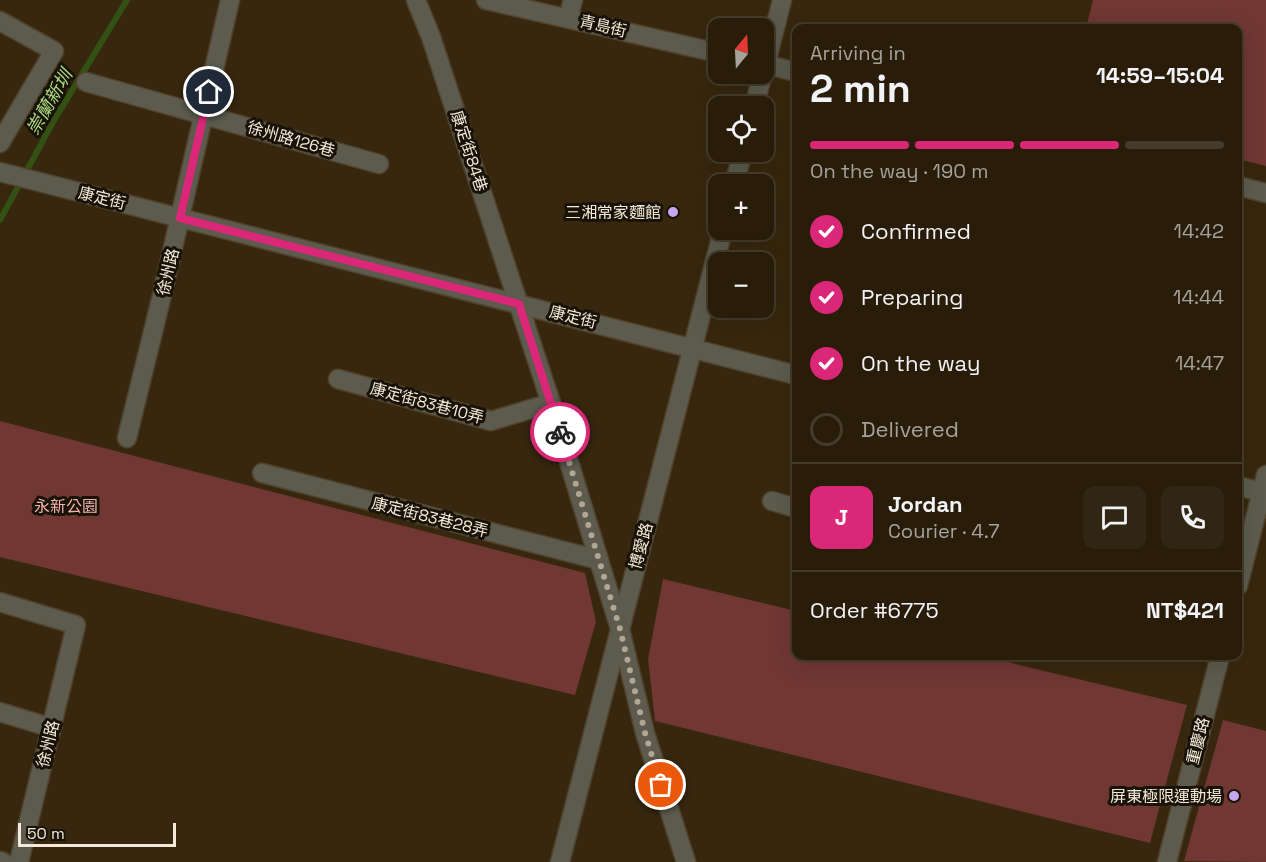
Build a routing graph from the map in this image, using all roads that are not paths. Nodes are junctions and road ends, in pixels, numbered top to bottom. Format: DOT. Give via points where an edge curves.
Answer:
graph roads {
  1 [pos="230,0"];
  2 [pos="416,0"];
  3 [pos="486,0"];
  4 [pos="782,0"];
  5 [pos="571,9"];
  6 [pos="0,21"];
  7 [pos="774,30"];
  8 [pos="708,50"];
  9 [pos="774,69"];
  10 [pos="792,72"];
  11 [pos="86,82"];
  12 [pos="204,115"];
  13 [pos="0,143"];
  14 [pos="379,164"];
  15 [pos="7,173"];
  16 [pos="1242,187"];
  17 [pos="1266,193"];
  18 [pos="180,218"];
  19 [pos="720,240"];
  20 [pos="519,304"];
  21 [pos="692,348"];
  22 [pos="792,374"];
  23 [pos="338,379"];
  24 [pos="551,403"];
  25 [pos="127,438"];
  26 [pos="262,473"];
  27 [pos="1242,486"];
  28 [pos="1265,487"];
  29 [pos="772,501"];
  30 [pos="792,507"];
  31 [pos="599,560"];
  32 [pos="1242,571"];
  33 [pos="0,602"];
  34 [pos="620,629"];
  35 [pos="1219,660"];
  36 [pos="0,712"];
  37 [pos="52,728"];
  38 [pos="19,862"];
  39 [pos="560,862"];
  40 [pos="686,862"];
  41 [pos="1167,862"];
  1 -- 12 [label="street, 徐州路"];
  2 -- 20 [label="street, 康定街84巷"];
  3 -- 5 [label="street, 青島街"];
  4 -- 7 [label="street"];
  5 -- 8 [label="street, 青島街"];
  6 -- 13 [label="street" via="54,51"];
  9 -- 10 [label="street"];
  11 -- 12 [label="street, 徐州路126巷"];
  12 -- 14 [label="street, 徐州路126巷"];
  12 -- 18 [label="street, 徐州路"];
  15 -- 18 [label="street, 康定街"];
  16 -- 17 [label="street"];
  18 -- 20 [label="street, 康定街"];
  18 -- 25 [label="street, 徐州路"];
  19 -- 21 [label="street, 博愛路"];
  20 -- 21 [label="street, 康定街"];
  20 -- 24 [label="street, 康定街84巷"];
  21 -- 22 [label="street, 康定街"];
  21 -- 34 [label="street, 博愛路"];
  23 -- 24 [label="street, 康定街83巷10弄" via="491,421"];
  24 -- 31 [label="street, 康定街84巷"];
  26 -- 31 [label="street, 康定街83巷28弄"];
  27 -- 28 [label="street"];
  28 -- 32 [label="street"];
  29 -- 30 [label="street"];
  31 -- 34 [label="street, 康定街84巷"];
  33 -- 37 [label="street, 徐州路" via="76,625"];
  34 -- 39 [label="street, 博愛路"];
  34 -- 40 [label="street, 康定街84巷" via="645,733"];
  35 -- 41 [label="street, 重慶路"];
  36 -- 37 [label="street"];
  37 -- 38 [label="street, 徐州路"];
}
